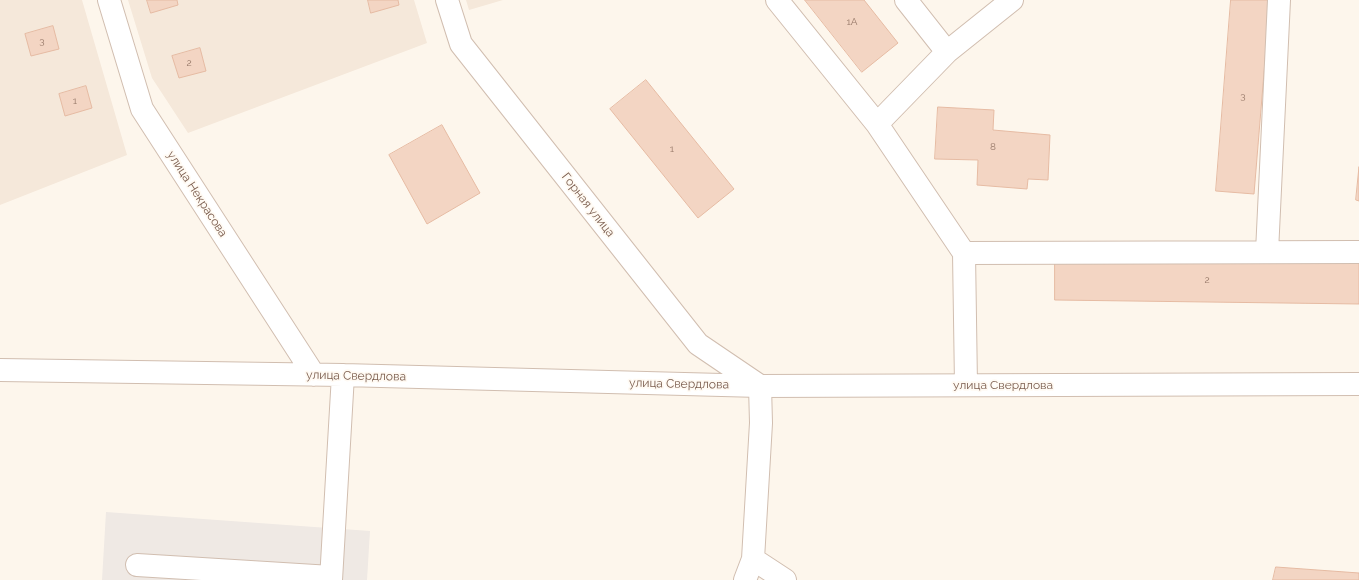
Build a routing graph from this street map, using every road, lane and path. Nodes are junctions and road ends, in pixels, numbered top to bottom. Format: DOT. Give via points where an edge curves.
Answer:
graph roads {
  1 [pos="109,0"];
  2 [pos="447,0"];
  3 [pos="777,0"];
  4 [pos="906,0"];
  5 [pos="1012,0"];
  6 [pos="1278,0"];
  7 [pos="948,52"];
  8 [pos="877,124"];
  9 [pos="1267,252"];
  10 [pos="1359,252"];
  11 [pos="964,253"];
  12 [pos="0,370"];
  13 [pos="314,375"];
  14 [pos="343,375"];
  15 [pos="1359,384"];
  16 [pos="966,385"];
  17 [pos="760,386"];
  18 [pos="753,559"];
  19 [pos="137,566"];
  20 [pos="331,578"];
  21 [pos="745,580"];
  22 [pos="785,580"];
  1 -- 13 [label="street, улица Некрасова" via="142,109"];
  2 -- 17 [label="street, Горная улица" via="461,44 698,344"];
  3 -- 8 [label="street"];
  4 -- 7 [label="street"];
  5 -- 7 [label="street"];
  6 -- 9 [label="street"];
  7 -- 8 [label="street"];
  8 -- 11 [label="street"];
  9 -- 10 [label="street"];
  9 -- 11 [label="street"];
  11 -- 16 [label="street"];
  12 -- 13 [label="street, улица Свердлова"];
  13 -- 14 [label="street, улица Свердлова"];
  14 -- 17 [label="street, улица Свердлова"];
  14 -- 20 [label="street"];
  15 -- 16 [label="street, улица Свердлова"];
  16 -- 17 [label="street, улица Свердлова"];
  17 -- 18 [label="street" via="761,423"];
  18 -- 21 [label="street"];
  18 -- 22 [label="street"];
  19 -- 20 [label="street"];
}
